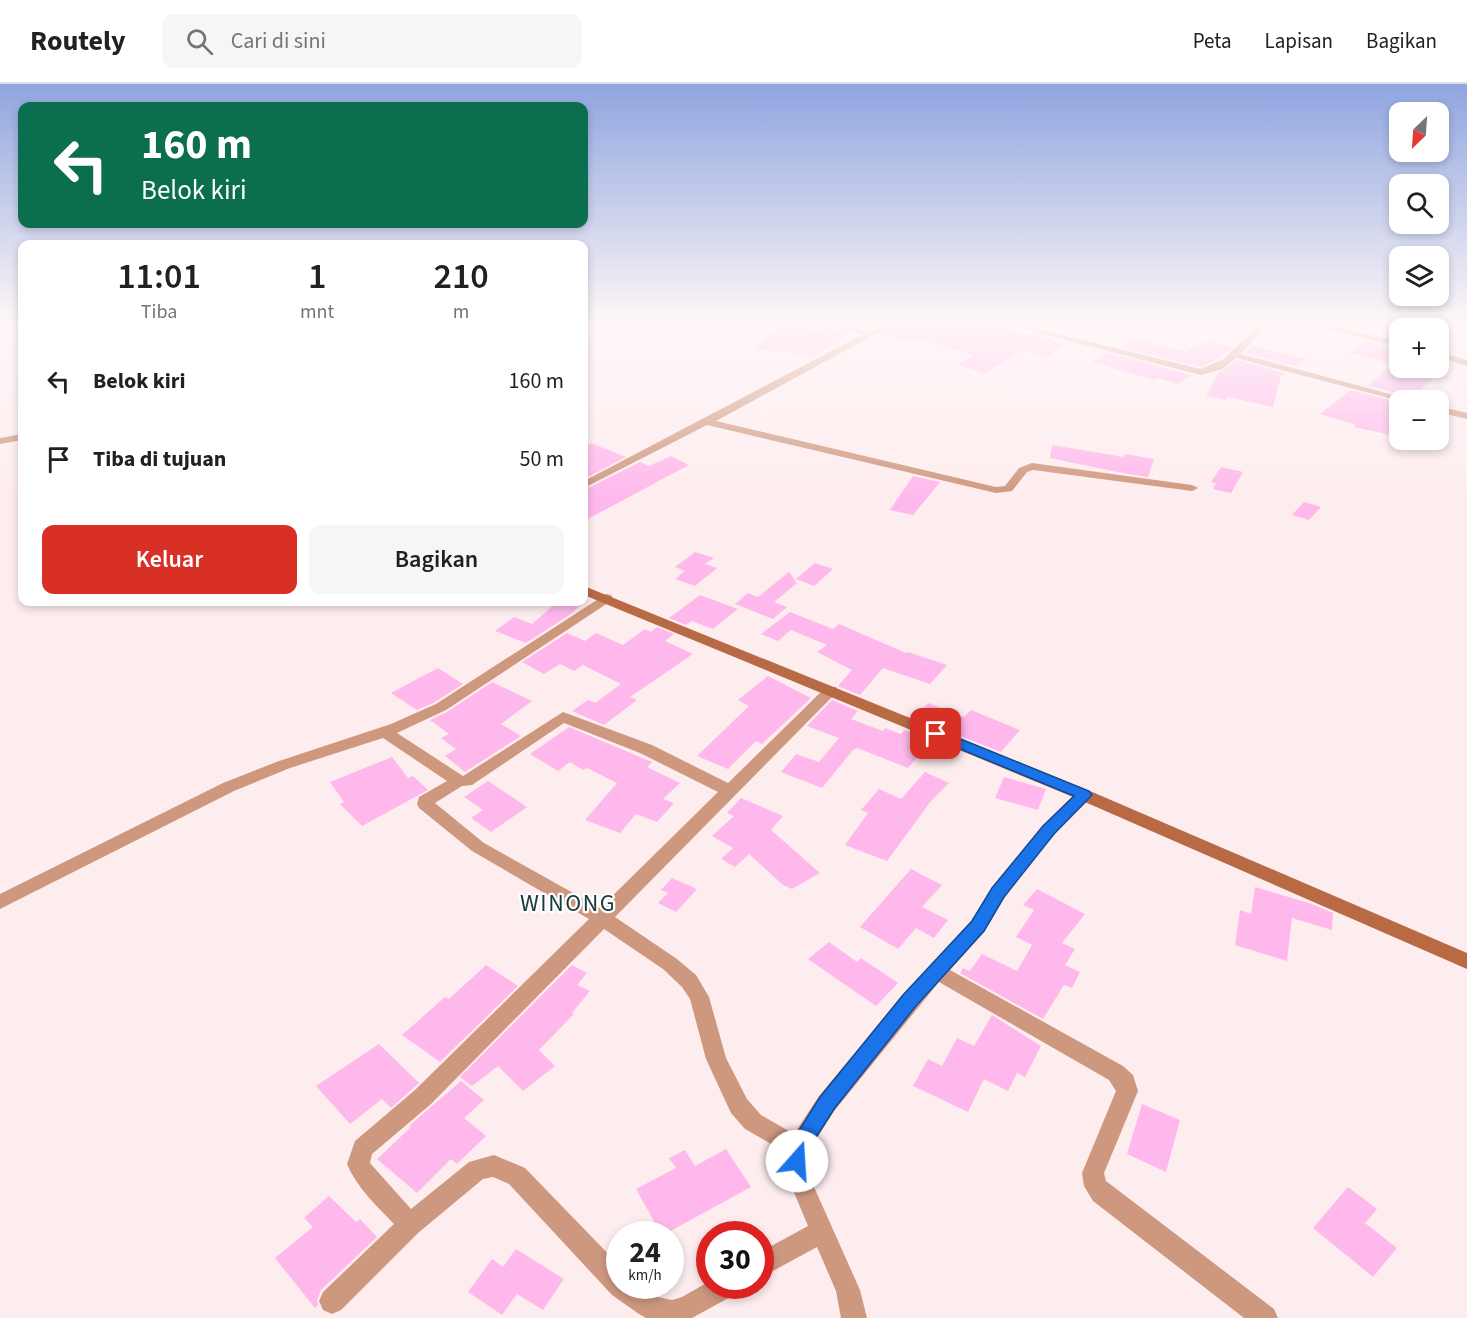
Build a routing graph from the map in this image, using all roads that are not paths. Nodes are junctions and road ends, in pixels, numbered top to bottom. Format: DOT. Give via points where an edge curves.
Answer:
graph roads {
  1 [pos="780,383"];
  2 [pos="1340,383"];
  3 [pos="1389,395"];
  4 [pos="1449,412"];
  5 [pos="1467,416"];
  6 [pos="706,422"];
  7 [pos="18,439"];
  8 [pos="0,441"];
  9 [pos="588,473"];
  10 [pos="598,477"];
  11 [pos="588,483"];
  12 [pos="1192,488"];
  13 [pos="588,591"];
  14 [pos="606,598"];
  15 [pos="831,690"];
  16 [pos="387,733"];
  17 [pos="459,781"];
  18 [pos="729,791"];
  19 [pos="1084,795"];
  20 [pos="0,902"];
  21 [pos="602,918"];
  22 [pos="1467,961"];
  23 [pos="937,972"];
  24 [pos="798,1148"];
  25 [pos="410,1225"];
  26 [pos="823,1230"];
  27 [pos="774,1258"];
  28 [pos="606,1270"];
  29 [pos="636,1299"];
  30 [pos="705,1299"];
  31 [pos="332,1301"];
  32 [pos="680,1315"];
  33 [pos="854,1318"];
  34 [pos="1265,1318"];
  1 -- 6 [label="street"];
  2 -- 3 [label="street"];
  4 -- 5 [label="street"];
  6 -- 10 [label="street"];
  6 -- 12 [label="street" via="996,490 1008,489 1032,466"];
  7 -- 8 [label="street"];
  9 -- 10 [label="street"];
  10 -- 11 [label="street"];
  13 -- 14 [label="street"];
  14 -- 15 [label="street"];
  14 -- 16 [label="street" via="441,706"];
  15 -- 18 [label="street"];
  15 -- 19 [label="street"];
  16 -- 17 [label="street"];
  16 -- 20 [label="street" via="278,766 235,784"];
  17 -- 18 [label="street" via="466,781 557,714 646,749"];
  17 -- 21 [label="street" via="425,804 478,848"];
  18 -- 21 [label="street"];
  19 -- 22 [label="street"];
  19 -- 23 [label="street" via="1048,830 998,893 978,926"];
  21 -- 24 [label="street" via="689,981 699,997 716,1059 739,1106 753,1122"];
  21 -- 25 [label="street" via="423,1097 363,1148 358,1164 367,1179"];
  23 -- 24 [label="street" via="827,1103"];
  23 -- 34 [label="street" via="1120,1077 1127,1091 1093,1173 1096,1186"];
  24 -- 26 [label="street" via="799,1178"];
  25 -- 28 [label="street" via="477,1170 494,1166 517,1176"];
  25 -- 31 [label="street"];
  26 -- 27 [label="street"];
  26 -- 33 [label="street" via="848,1290"];
  29 -- 32 [label="street"];
  30 -- 32 [label="street"];
}
